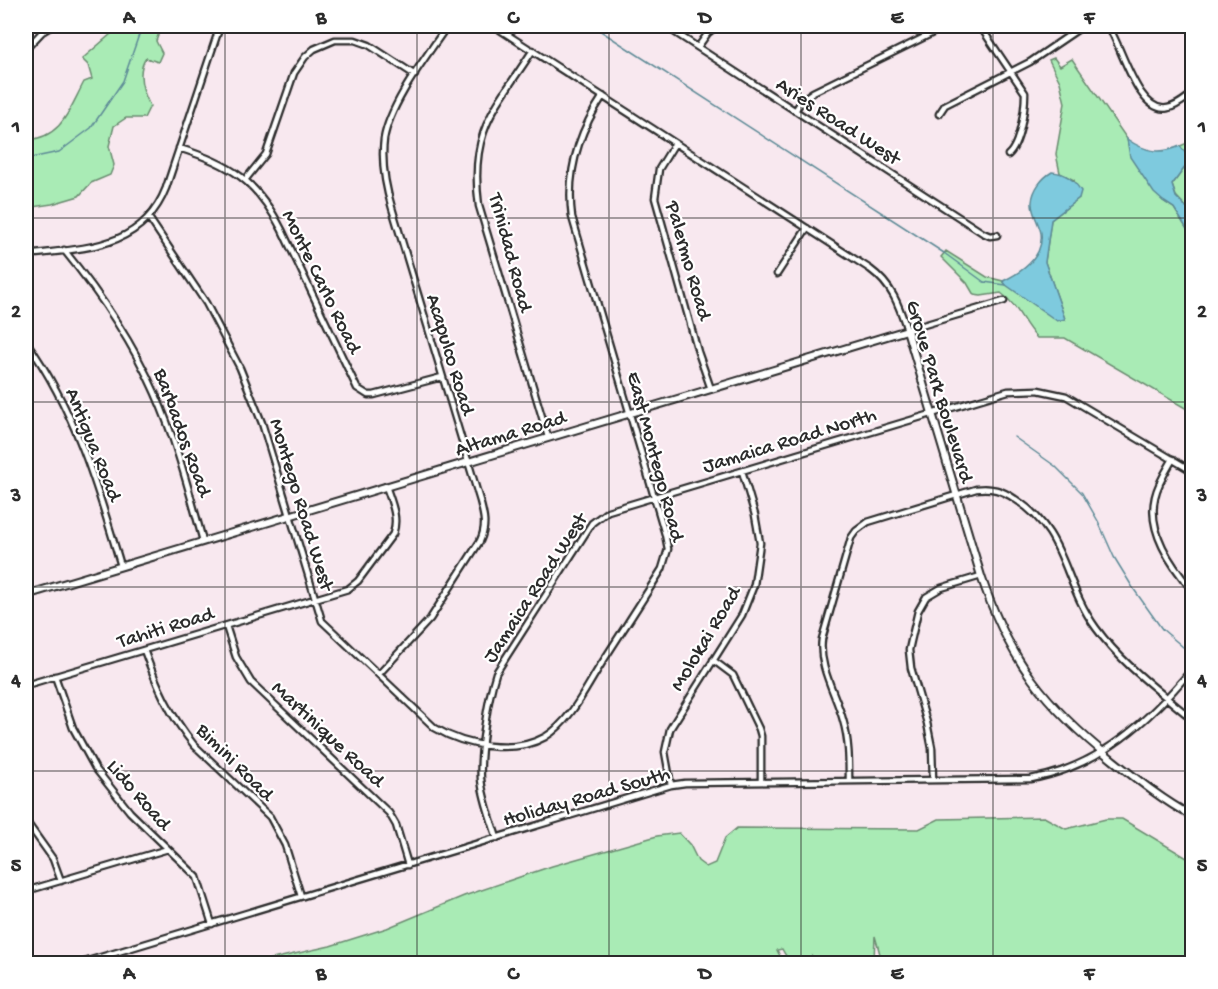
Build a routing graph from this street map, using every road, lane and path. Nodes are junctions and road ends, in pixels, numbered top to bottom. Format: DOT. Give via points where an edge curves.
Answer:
graph roads {
  1 [pos="52,26"];
  2 [pos="220,26"];
  3 [pos="447,26"];
  4 [pos="494,26"];
  5 [pos="665,26"];
  6 [pos="717,26"];
  7 [pos="947,26"];
  8 [pos="980,26"];
  9 [pos="1083,26"];
  10 [pos="1108,26"];
  11 [pos="698,47"];
  12 [pos="26,49"];
  13 [pos="533,50"];
  14 [pos="1012,71"];
  15 [pos="415,75"];
  16 [pos="1192,94"];
  17 [pos="603,96"];
  18 [pos="795,111"];
  19 [pos="939,114"];
  20 [pos="675,143"];
  21 [pos="179,148"];
  22 [pos="1008,154"];
  23 [pos="245,180"];
  24 [pos="149,218"];
  25 [pos="807,228"];
  26 [pos="997,236"];
  27 [pos="64,250"];
  28 [pos="26,255"];
  29 [pos="777,274"];
  30 [pos="1004,301"];
  31 [pos="907,330"];
  32 [pos="26,341"];
  33 [pos="441,377"];
  34 [pos="711,389"];
  35 [pos="932,413"];
  36 [pos="630,414"];
  37 [pos="548,438"];
  38 [pos="1173,459"];
  39 [pos="467,462"];
  40 [pos="742,471"];
  41 [pos="1192,471"];
  42 [pos="386,486"];
  43 [pos="956,495"];
  44 [pos="655,497"];
  45 [pos="289,515"];
  46 [pos="203,541"];
  47 [pos="121,566"];
  48 [pos="26,576"];
  49 [pos="981,576"];
  50 [pos="1192,590"];
  51 [pos="28,594"];
  52 [pos="315,599"];
  53 [pos="226,626"];
  54 [pos="144,650"];
  55 [pos="713,660"];
  56 [pos="1192,669"];
  57 [pos="379,674"];
  58 [pos="56,676"];
  59 [pos="26,685"];
  60 [pos="1168,698"];
  61 [pos="1192,719"];
  62 [pos="484,745"];
  63 [pos="1103,752"];
  64 [pos="933,780"];
  65 [pos="849,781"];
  66 [pos="761,782"];
  67 [pos="671,785"];
  68 [pos="1192,816"];
  69 [pos="26,821"];
  70 [pos="497,838"];
  71 [pos="168,849"];
  72 [pos="408,865"];
  73 [pos="61,880"];
  74 [pos="26,891"];
  75 [pos="301,896"];
  76 [pos="212,924"];
  77 [pos="78,963"];
  1 -- 12 [label="street"];
  2 -- 21 [label="street"];
  3 -- 15 [label="street, Acapulco Road"];
  4 -- 13 [label="street, Grove Park Boulevard"];
  5 -- 11 [label="street, Aries Road West"];
  6 -- 11 [label="street"];
  7 -- 18 [label="street" via="813,92"];
  8 -- 14 [label="street"];
  9 -- 14 [label="street"];
  10 -- 16 [label="street" via="1146,100 1159,108 1172,107"];
  11 -- 18 [label="street, Aries Road West"];
  13 -- 17 [label="street, Grove Park Boulevard"];
  13 -- 37 [label="street, Trinidad Road" via="483,129 476,176 479,206"];
  14 -- 19 [label="street" via="945,105"];
  14 -- 22 [label="street" via="1025,93 1025,104 1016,145"];
  15 -- 23 [label="street" via="355,39 335,40 314,50 294,73 266,154"];
  15 -- 33 [label="street, Acapulco Road" via="390,119 383,168"];
  17 -- 20 [label="street, Grove Park Boulevard"];
  17 -- 36 [label="street, East Montego Road" via="581,135 570,200 576,234"];
  18 -- 26 [label="street, Aries Road West" via="983,233"];
  20 -- 25 [label="street, Grove Park Boulevard"];
  20 -- 34 [label="street, Palermo Road" via="659,169 655,198"];
  21 -- 23 [label="street, Monte Carlo Road" via="221,163"];
  21 -- 24 [label="street" via="164,194"];
  23 -- 33 [label="street, Monte Carlo Road" via="274,215 357,388 374,395"];
  24 -- 27 [label="street" via="120,239"];
  24 -- 45 [label="street, Montego Road West" via="206,303 240,368 262,423"];
  25 -- 29 [label="street"];
  25 -- 31 [label="street, Grove Park Boulevard" via="889,285"];
  27 -- 28 [label="street"];
  27 -- 46 [label="street, Barbados Road" via="111,313 146,374 170,432"];
  30 -- 31 [label="street, Altama Road"];
  31 -- 34 [label="street, Altama Road"];
  31 -- 35 [label="street, Grove Park Boulevard"];
  32 -- 47 [label="street, Antigua Road" via="50,377 79,437"];
  33 -- 39 [label="street, Acapulco Road"];
  34 -- 36 [label="street, Altama Road"];
  35 -- 38 [label="street, Jamaica Road North" via="1008,391 1052,392 1079,403"];
  35 -- 40 [label="street, Jamaica Road North"];
  35 -- 43 [label="street, Grove Park Boulevard"];
  36 -- 37 [label="street, Altama Road"];
  36 -- 44 [label="street, East Montego Road"];
  37 -- 39 [label="street, Altama Road"];
  38 -- 41 [label="street, Jamaica Road North"];
  38 -- 50 [label="street" via="1159,484 1153,510 1165,551"];
  39 -- 42 [label="street, Altama Road"];
  39 -- 57 [label="street, Acapulco Road" via="485,530 430,619"];
  40 -- 44 [label="street, Jamaica Road North"];
  40 -- 55 [label="street, Molokai Road" via="758,529 758,569 742,615"];
  42 -- 45 [label="street, Altama Road"];
  42 -- 52 [label="street, Tahiti Road" via="396,518 393,534 354,586"];
  43 -- 49 [label="street, Grove Park Boulevard"];
  43 -- 60 [label="street" via="996,489 1032,511 1051,533 1079,600 1096,629 1123,660"];
  43 -- 65 [label="street" via="868,522 851,538 821,650 847,734"];
  44 -- 62 [label="street, Jamaica Road West" via="608,511 592,523 496,673"];
  44 -- 62 [label="street, East Montego Road" via="668,549 664,565 567,717 535,742"];
  45 -- 46 [label="street, Altama Road"];
  45 -- 52 [label="street, Montego Road West"];
  46 -- 47 [label="street, Altama Road"];
  47 -- 51 [label="street, Altama Road"];
  48 -- 51 [label="street"];
  49 -- 63 [label="street, Grove Park Boulevard" via="1021,666 1056,710"];
  49 -- 64 [label="street" via="930,593 918,611 909,650 932,748"];
  52 -- 53 [label="street, Tahiti Road"];
  52 -- 57 [label="street, Montego Road West" via="326,626"];
  53 -- 54 [label="street, Tahiti Road"];
  53 -- 72 [label="street, Martinique Road" via="236,657 251,681 389,813"];
  54 -- 58 [label="street, Tahiti Road"];
  54 -- 75 [label="street, Bimini Road" via="162,698 183,731 270,817 285,845"];
  55 -- 66 [label="street" via="734,675 759,729"];
  55 -- 67 [label="street, Molokai Road" via="670,729 665,752"];
  56 -- 60 [label="street, Holiday Road South"];
  57 -- 62 [label="street, Montego Road West" via="435,728"];
  58 -- 59 [label="street, Tahiti Road"];
  58 -- 71 [label="street, Lido Road" via="73,728 95,768 130,812"];
  60 -- 61 [label="street"];
  60 -- 63 [label="street, Holiday Road South"];
  62 -- 70 [label="street, Jamaica Road West" via="483,792"];
  63 -- 64 [label="street, Holiday Road South" via="1031,779"];
  63 -- 68 [label="street, Grove Park Boulevard"];
  64 -- 65 [label="street, Holiday Road South"];
  65 -- 66 [label="street, Holiday Road South"];
  66 -- 67 [label="street, Holiday Road South"];
  67 -- 70 [label="street, Holiday Road South"];
  69 -- 73 [label="street" via="53,859"];
  70 -- 72 [label="street, Holiday Road South"];
  71 -- 73 [label="street"];
  71 -- 76 [label="street, Lido Road" via="197,877"];
  72 -- 75 [label="street, Holiday Road South"];
  73 -- 74 [label="street"];
  75 -- 76 [label="street, Holiday Road South"];
  76 -- 77 [label="street, Holiday Road South"];
}
